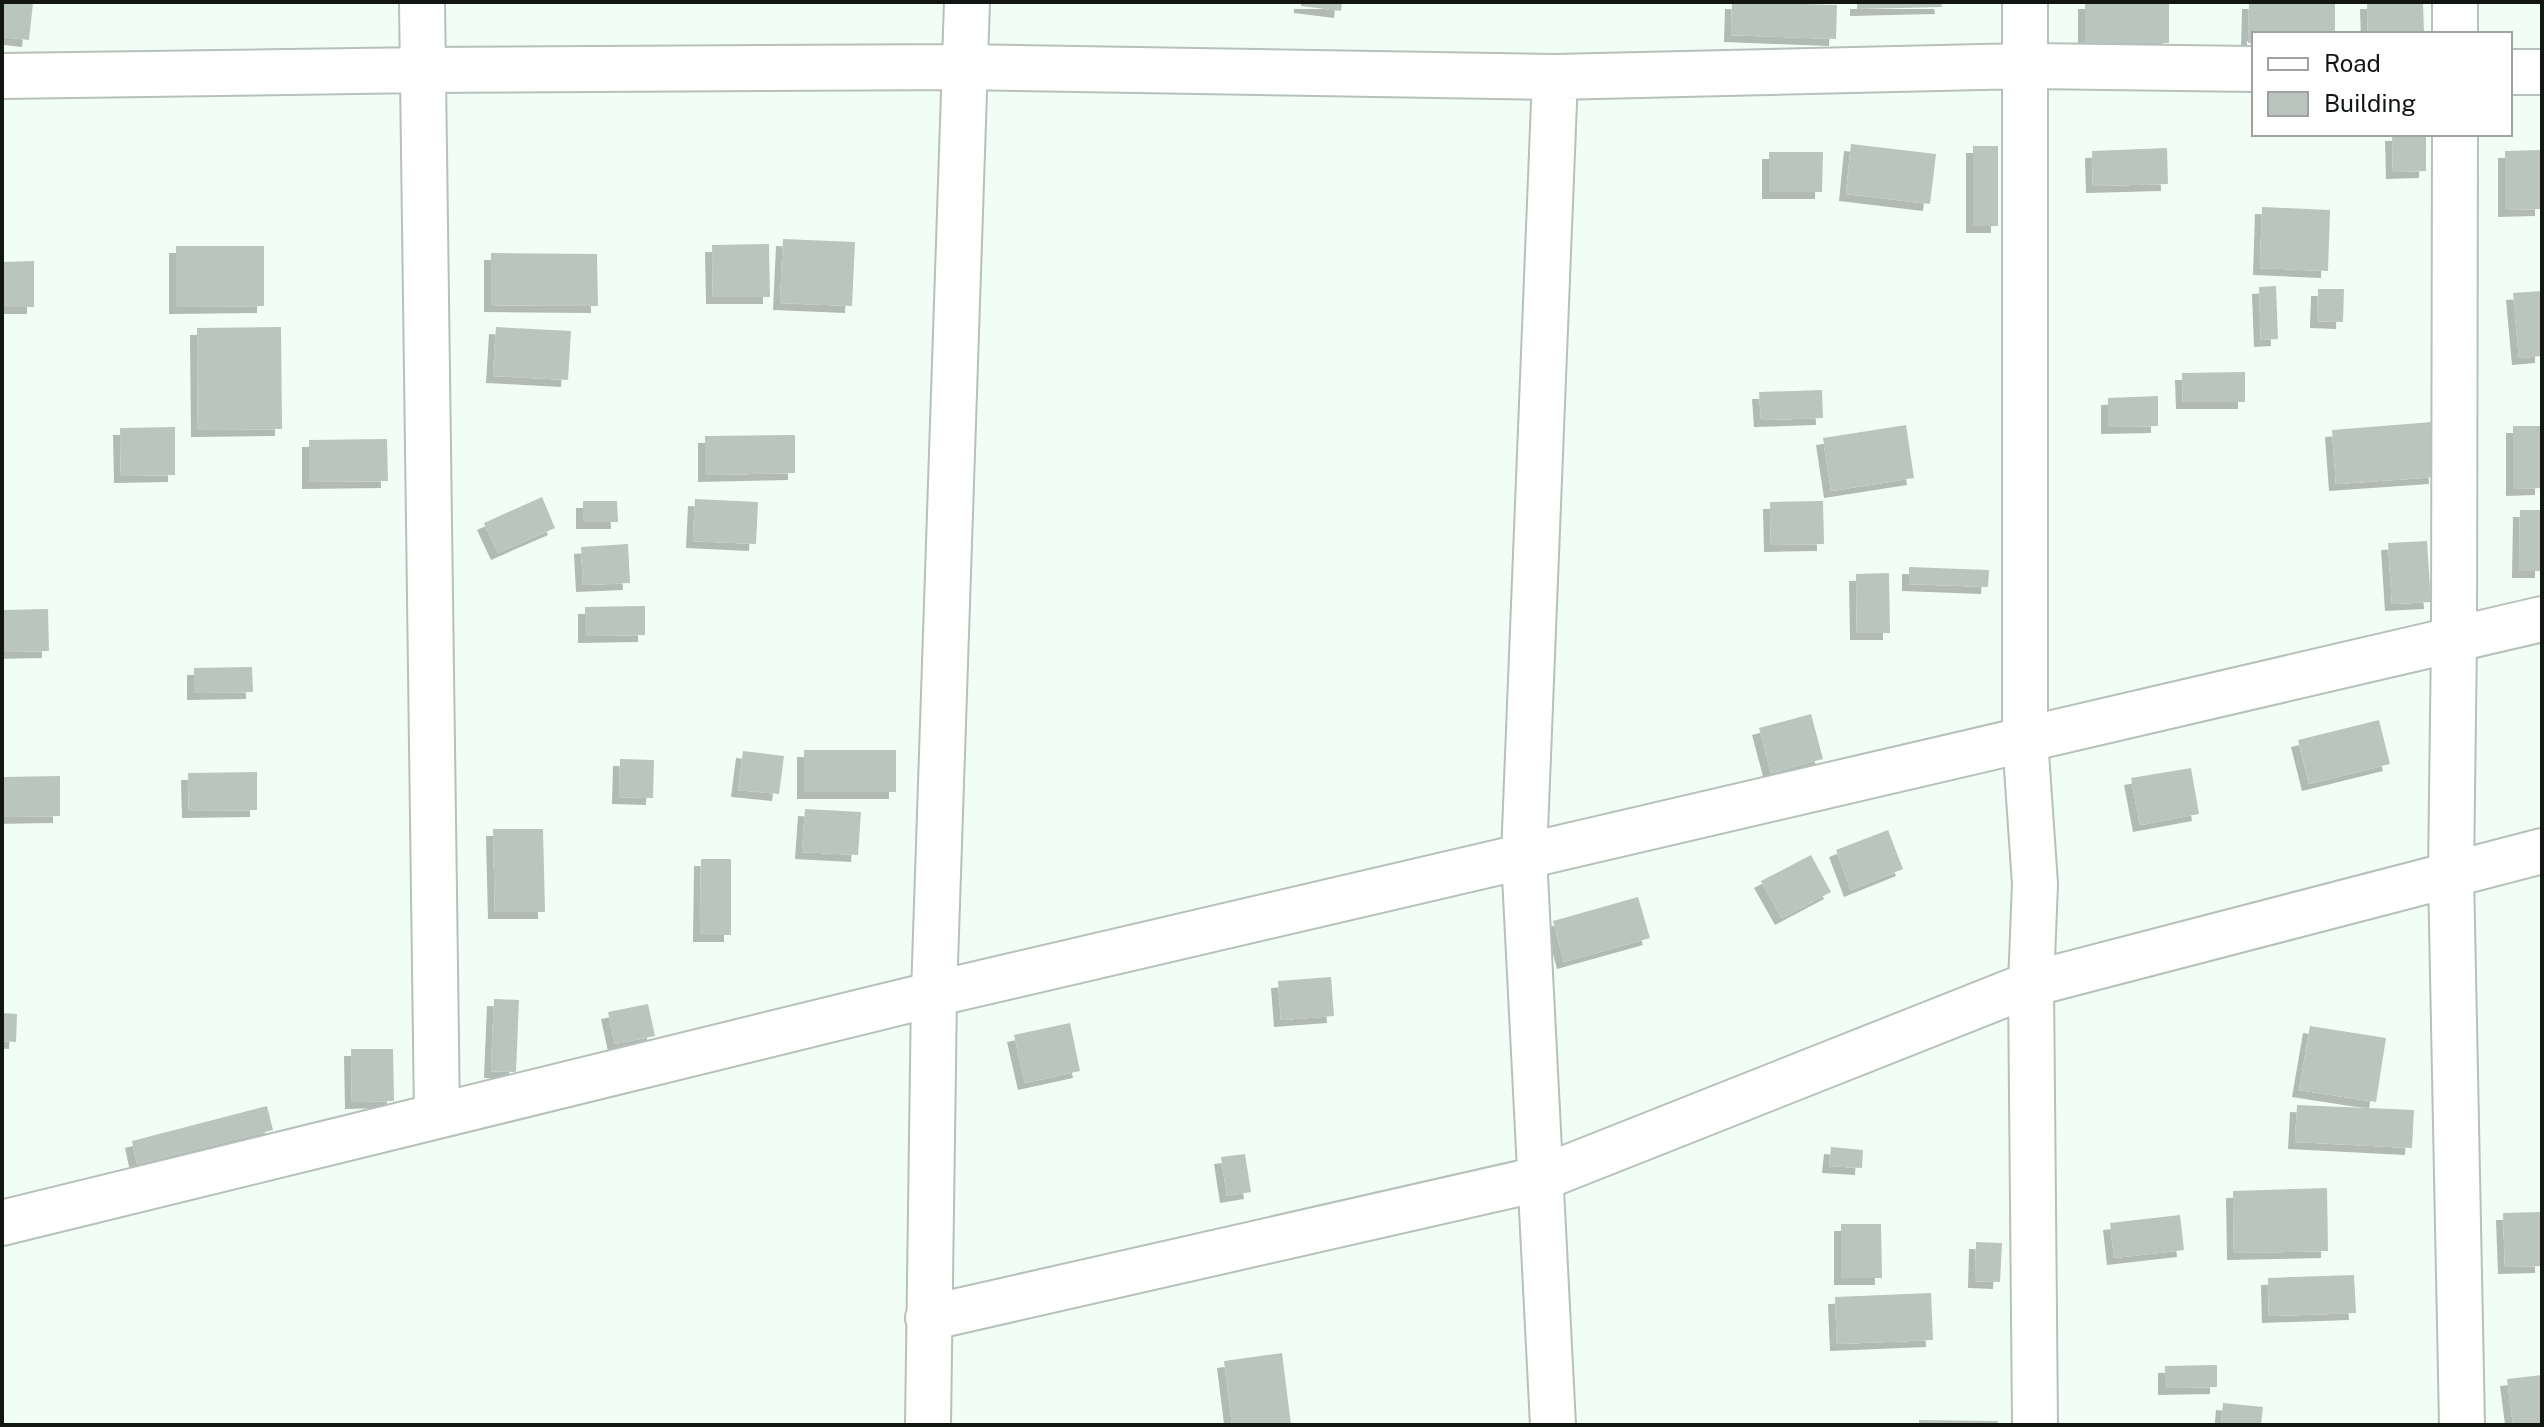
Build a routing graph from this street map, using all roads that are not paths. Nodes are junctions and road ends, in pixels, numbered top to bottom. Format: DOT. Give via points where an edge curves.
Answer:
graph roads {
  1 [pos="422,2"];
  2 [pos="967,2"];
  3 [pos="2025,2"];
  4 [pos="2455,2"];
  5 [pos="2455,32"];
  6 [pos="2024,66"];
  7 [pos="964,67"];
  8 [pos="2252,69"];
  9 [pos="423,70"];
  10 [pos="2512,72"];
  11 [pos="2542,72"];
  12 [pos="2,76"];
  13 [pos="1555,77"];
  14 [pos="2455,136"];
  15 [pos="2542,619"];
  16 [pos="2454,639"];
  17 [pos="2025,739"];
  18 [pos="2542,851"];
  19 [pos="1524,856"];
  20 [pos="2451,873"];
  21 [pos="2031,984"];
  22 [pos="934,994"];
  23 [pos="437,1116"];
  24 [pos="1539,1179"];
  25 [pos="2,1223"];
  26 [pos="928,1318"];
  27 [pos="928,1425"];
  28 [pos="1553,1425"];
  29 [pos="2035,1425"];
  30 [pos="2462,1425"];
  1 -- 9 [label="street"];
  2 -- 7 [label="street"];
  3 -- 6 [label="street"];
  4 -- 5 [label="street"];
  6 -- 8 [label="street"];
  6 -- 13 [label="street"];
  6 -- 17 [label="street"];
  7 -- 9 [label="street"];
  7 -- 13 [label="street"];
  7 -- 22 [label="street"];
  9 -- 12 [label="street"];
  9 -- 23 [label="street"];
  10 -- 11 [label="street"];
  13 -- 19 [label="street"];
  14 -- 16 [label="street"];
  15 -- 16 [label="street"];
  16 -- 17 [label="street"];
  16 -- 20 [label="street"];
  17 -- 19 [label="street"];
  17 -- 21 [label="street" via="2035,884"];
  18 -- 20 [label="street"];
  19 -- 22 [label="street"];
  19 -- 24 [label="street"];
  20 -- 21 [label="street"];
  20 -- 30 [label="street"];
  21 -- 24 [label="street"];
  21 -- 29 [label="street"];
  22 -- 23 [label="street"];
  22 -- 26 [label="street"];
  23 -- 25 [label="street"];
  24 -- 26 [label="street"];
  24 -- 28 [label="street"];
  26 -- 27 [label="street"];
}
